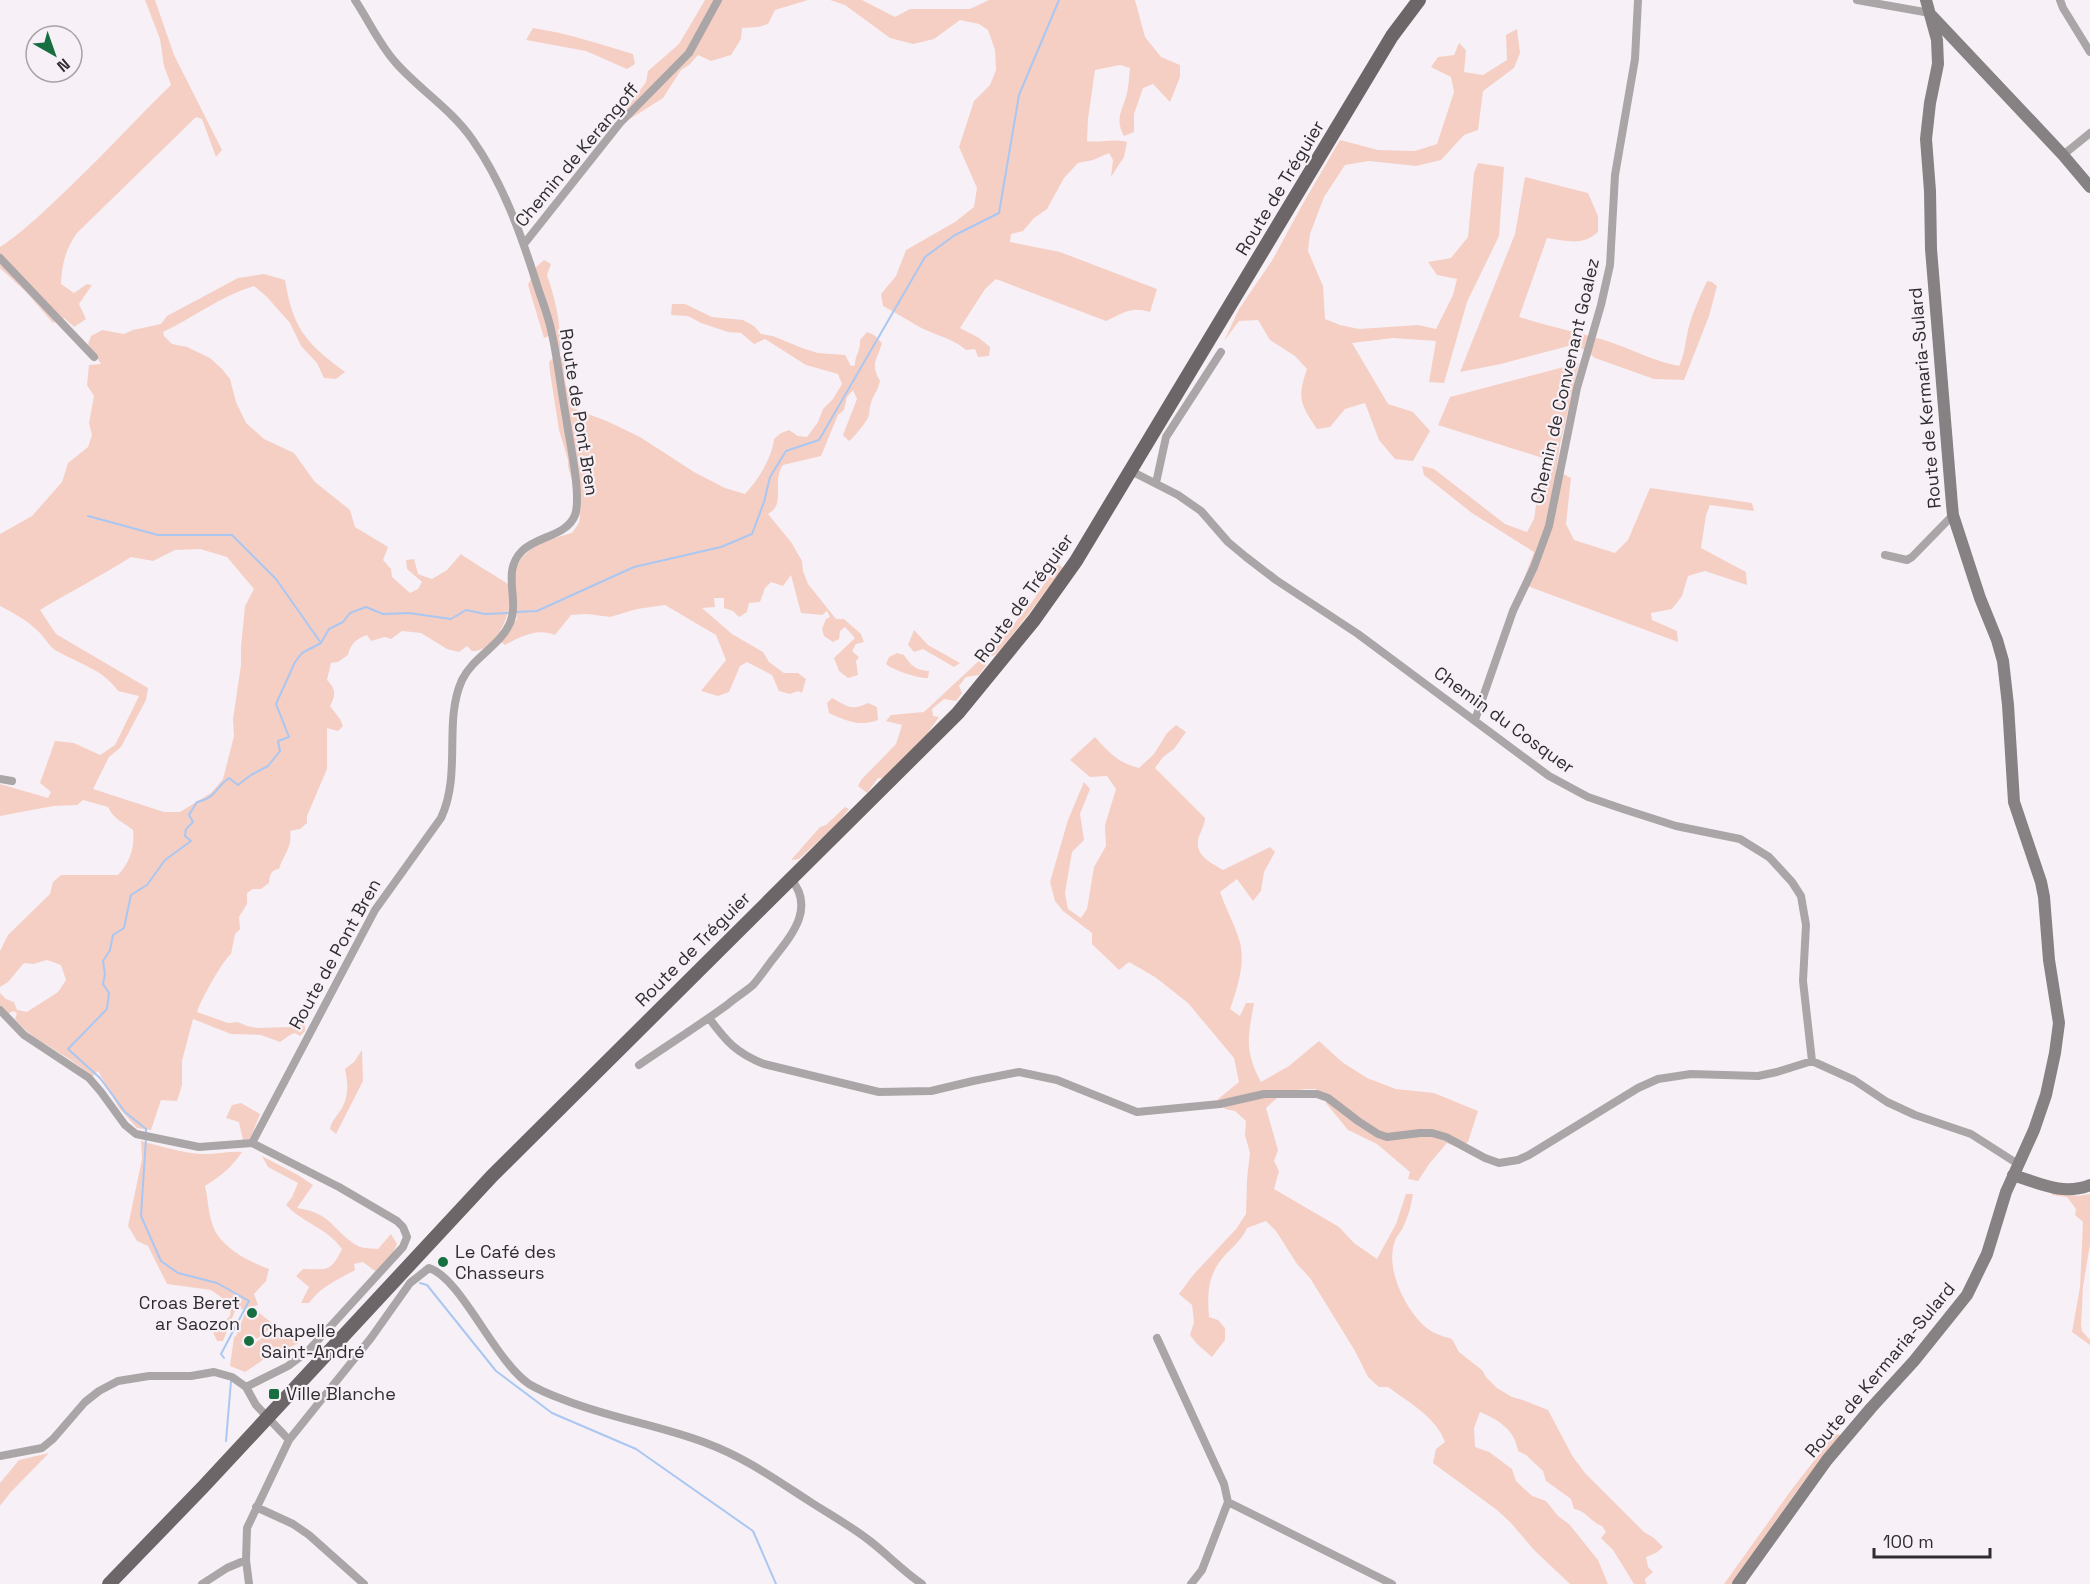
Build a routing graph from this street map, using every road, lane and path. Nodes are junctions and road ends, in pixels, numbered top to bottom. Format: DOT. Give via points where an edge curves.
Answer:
graph roads {
  1 [pos="355,0"];
  2 [pos="718,0"];
  3 [pos="1419,0"];
  4 [pos="1638,0"];
  5 [pos="1857,0"];
  6 [pos="1926,0"];
  7 [pos="2061,0"];
  8 [pos="1930,13"];
  9 [pos="2090,52"];
  10 [pos="2090,133"];
  11 [pos="2063,155"];
  12 [pos="2090,187"];
  13 [pos="524,244"];
  14 [pos="0,258"];
  15 [pos="1221,352"];
  16 [pos="94,357"];
  17 [pos="1131,471"];
  18 [pos="1156,483"];
  19 [pos="1953,515"];
  20 [pos="1885,555"];
  21 [pos="1475,720"];
  22 [pos="0,779"];
  23 [pos="12,782"];
  24 [pos="790,878"];
  25 [pos="0,1010"];
  26 [pos="709,1018"];
  27 [pos="1812,1061"];
  28 [pos="639,1065"];
  29 [pos="252,1143"];
  30 [pos="2015,1170"];
  31 [pos="2090,1185"];
  32 [pos="1157,1338"];
  33 [pos="333,1345"];
  34 [pos="302,1356"];
  35 [pos="246,1387"];
  36 [pos="267,1416"];
  37 [pos="289,1440"];
  38 [pos="0,1456"];
  39 [pos="1228,1502"];
  40 [pos="256,1508"];
  41 [pos="246,1560"];
  42 [pos="109,1584"];
  43 [pos="202,1584"];
  44 [pos="249,1584"];
  45 [pos="364,1584"];
  46 [pos="922,1584"];
  47 [pos="1191,1584"];
  48 [pos="1392,1584"];
  49 [pos="1738,1584"];
  1 -- 13 [label="street, Route de Pont Bren" via="395,62 472,139"];
  2 -- 13 [label="street, Chemin de Kerangoff" via="688,53 620,123"];
  3 -- 17 [label="main road, Route de Tréguier" via="1392,36"];
  4 -- 21 [label="street, Chemin de Convenant Goalez" via="1635,59 1615,175 1610,265 1601,305 1576,388 1549,526 1513,611"];
  5 -- 8 [label="street"];
  6 -- 8 [label="street, Route de Kermaria-Sulard"];
  7 -- 9 [label="street"];
  8 -- 11 [label="street"];
  8 -- 19 [label="street, Route de Kermaria-Sulard" via="1938,64 1926,133 1931,249"];
  10 -- 11 [label="street"];
  11 -- 12 [label="street"];
  13 -- 29 [label="street, Route de Pont Bren" via="552,332 578,507 567,527 530,545 517,558 512,570 513,609 509,624 467,671 456,699 448,803 368,923"];
  14 -- 16 [label="street"];
  15 -- 18 [label="street" via="1166,437"];
  17 -- 18 [label="street, Chemin du Cosquer"];
  17 -- 24 [label="main road, Route de Tréguier" via="1054,593 984,682"];
  18 -- 21 [label="street, Chemin du Cosquer" via="1201,511 1228,542 1276,580 1358,634"];
  19 -- 20 [label="street" via="1907,560"];
  19 -- 30 [label="street, Route de Kermaria-Sulard" via="1998,640 2008,705 2014,802 2041,882 2059,1023 2046,1095"];
  21 -- 27 [label="street, Chemin du Cosquer" via="1549,776 1588,797 1676,826 1730,835 1769,856 1801,896 1806,925 1803,981"];
  22 -- 23 [label="street"];
  24 -- 26 [label="street" via="801,896 801,913 794,931 752,986"];
  24 -- 33 [label="main road, Route de Tréguier" via="492,1176"];
  25 -- 29 [label="street" via="24,1035 89,1078 136,1134 199,1147"];
  26 -- 27 [label="street" via="745,1057 879,1092 931,1091 1019,1072 1057,1080 1137,1112 1220,1104 1264,1094 1317,1094 1378,1134 1387,1137 1432,1133 1499,1163 1529,1155 1658,1079 1691,1074 1758,1076"];
  26 -- 28 [label="street"];
  27 -- 30 [label="street" via="1915,1115 1971,1134"];
  29 -- 34 [label="street" via="339,1187 397,1221 406,1232 406,1242 396,1257"];
  30 -- 31 [label="street" via="2054,1189"];
  30 -- 49 [label="street, Route de Kermaria-Sulard" via="1987,1254 1967,1295 1827,1460"];
  32 -- 39 [label="street" via="1224,1484"];
  33 -- 34 [label="street"];
  33 -- 36 [label="main road, Route de Tréguier"];
  34 -- 35 [label="street"];
  35 -- 36 [label="street"];
  35 -- 38 [label="street" via="218,1373 128,1378 92,1396 42,1448"];
  36 -- 37 [label="street"];
  36 -- 42 [label="main road, Route de Tréguier"];
  37 -- 40 [label="street"];
  37 -- 46 [label="street" via="410,1283 429,1268 445,1279 510,1367 530,1384 593,1411 706,1443 738,1457 870,1541"];
  39 -- 47 [label="street" via="1202,1570"];
  39 -- 48 [label="street"];
  40 -- 41 [label="street" via="247,1528"];
  40 -- 45 [label="street" via="309,1535"];
  41 -- 43 [label="street"];
  41 -- 44 [label="street"];
}
